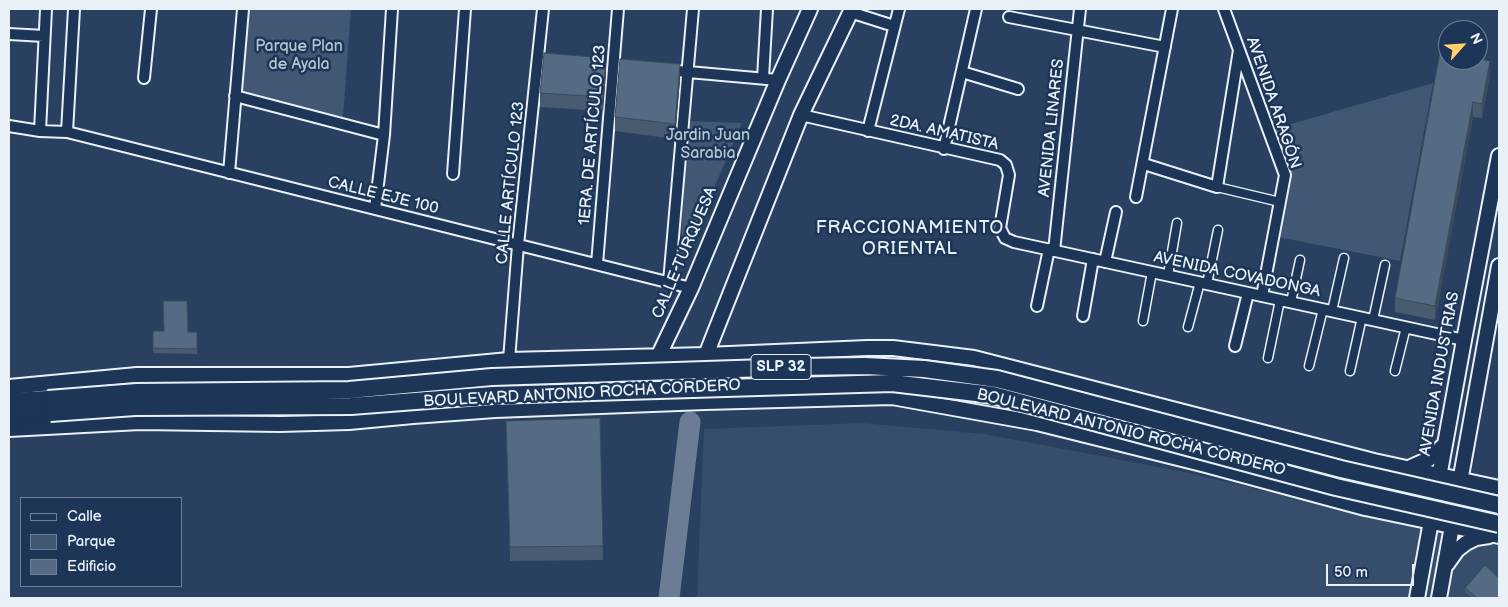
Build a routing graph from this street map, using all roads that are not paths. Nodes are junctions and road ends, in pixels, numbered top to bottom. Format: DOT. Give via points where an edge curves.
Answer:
graph roads {
  1 [pos="46,9"];
  2 [pos="74,9"];
  3 [pos="151,9"];
  4 [pos="243,9"];
  5 [pos="392,9"];
  6 [pos="465,9"];
  7 [pos="543,9"];
  8 [pos="618,9"];
  9 [pos="693,9"];
  10 [pos="767,9"];
  11 [pos="810,9"];
  12 [pos="899,9"];
  13 [pos="976,9"];
  14 [pos="1080,9"];
  15 [pos="1172,9"];
  16 [pos="1224,9"];
  17 [pos="851,10"];
  18 [pos="1009,17"];
  19 [pos="894,26"];
  20 [pos="1077,29"];
  21 [pos="9,34"];
  22 [pos="44,36"];
  23 [pos="1166,47"];
  24 [pos="1240,49"];
  25 [pos="660,70"];
  26 [pos="688,72"];
  27 [pos="962,72"];
  28 [pos="144,78"];
  29 [pos="763,78"];
  30 [pos="778,80"];
  31 [pos="1018,90"];
  32 [pos="235,96"];
  33 [pos="801,115"];
  34 [pos="9,126"];
  35 [pos="40,131"];
  36 [pos="868,131"];
  37 [pos="67,132"];
  38 [pos="384,135"];
  39 [pos="944,149"];
  40 [pos="1499,156"];
  41 [pos="1144,164"];
  42 [pos="229,173"];
  43 [pos="452,174"];
  44 [pos="1216,187"];
  45 [pos="1136,197"];
  46 [pos="1280,202"];
  47 [pos="375,209"];
  48 [pos="1116,212"];
  49 [pos="1177,223"];
  50 [pos="1218,230"];
  51 [pos="1005,238"];
  52 [pos="518,245"];
  53 [pos="1052,250"];
  54 [pos="1344,258"];
  55 [pos="1093,259"];
  56 [pos="1300,260"];
  57 [pos="1105,262"];
  58 [pos="597,264"];
  59 [pos="1385,265"];
  60 [pos="1499,266"];
  61 [pos="1152,272"];
  62 [pos="1168,275"];
  63 [pos="669,282"];
  64 [pos="1203,283"];
  65 [pos="691,288"];
  66 [pos="1248,293"];
  67 [pos="1262,296"];
  68 [pos="1280,300"];
  69 [pos="1291,302"];
  70 [pos="1037,306"];
  71 [pos="1327,310"];
  72 [pos="1082,316"];
  73 [pos="1362,317"];
  74 [pos="1373,320"];
  75 [pos="1143,321"];
  76 [pos="1188,327"];
  77 [pos="1406,327"];
  78 [pos="1464,340"];
  79 [pos="1235,346"];
  80 [pos="756,353"];
  81 [pos="706,355"];
  82 [pos="602,357"];
  83 [pos="658,357"];
  84 [pos="1268,358"];
  85 [pos="509,360"];
  86 [pos="1310,366"];
  87 [pos="1350,371"];
  88 [pos="1395,371"];
  89 [pos="9,386"];
  90 [pos="9,401"];
  91 [pos="757,401"];
  92 [pos="705,402"];
  93 [pos="658,404"];
  94 [pos="49,406"];
  95 [pos="604,406"];
  96 [pos="9,416"];
  97 [pos="9,429"];
  98 [pos="1467,438"];
  99 [pos="1445,444"];
  100 [pos="1374,461"];
  101 [pos="1407,468"];
  102 [pos="1440,474"];
  103 [pos="1460,479"];
  104 [pos="1499,489"];
  105 [pos="1499,505"];
  106 [pos="1365,508"];
  107 [pos="1398,515"];
  108 [pos="1430,522"];
  109 [pos="1452,526"];
  110 [pos="1499,532"];
  111 [pos="1424,559"];
  112 [pos="1442,576"];
  113 [pos="1417,598"];
  114 [pos="1438,598"];
  1 -- 22 [label="street"];
  2 -- 37 [label="street"];
  3 -- 28 [label="street"];
  4 -- 32 [label="street"];
  5 -- 38 [label="street"];
  6 -- 43 [label="street"];
  7 -- 52 [label="street, CALLE ARTÍCULO 123" via="544,60"];
  8 -- 58 [label="street, 1ERA. DE ARTÍCULO 123"];
  9 -- 26 [label="street"];
  10 -- 29 [label="street"];
  11 -- 30 [label="main road, CALLE TURQUESA"];
  12 -- 19 [label="street"];
  13 -- 27 [label="street"];
  14 -- 20 [label="street, AVENIDA LINARES"];
  15 -- 23 [label="street"];
  16 -- 24 [label="street, AVENIDA ARAGÓN"];
  17 -- 19 [label="street"];
  17 -- 33 [label="main road"];
  18 -- 20 [label="street"];
  19 -- 36 [label="street"];
  20 -- 23 [label="street"];
  20 -- 53 [label="street, AVENIDA LINARES"];
  21 -- 22 [label="street"];
  22 -- 35 [label="street"];
  23 -- 41 [label="street"];
  24 -- 44 [label="street"];
  24 -- 46 [label="street, AVENIDA ARAGÓN" via="1285,175"];
  25 -- 26 [label="street"];
  26 -- 29 [label="street"];
  26 -- 63 [label="street"];
  27 -- 31 [label="street"];
  27 -- 39 [label="street"];
  29 -- 30 [label="street"];
  30 -- 65 [label="main road, CALLE TURQUESA"];
  32 -- 38 [label="street"];
  32 -- 42 [label="street"];
  33 -- 36 [label="street, 2DA. AMATISTA"];
  33 -- 81 [label="main road"];
  34 -- 35 [label="street, CALLE EJE 100"];
  35 -- 37 [label="street, CALLE EJE 100"];
  36 -- 39 [label="street, 2DA. AMATISTA"];
  37 -- 42 [label="street, CALLE EJE 100"];
  38 -- 47 [label="street"];
  39 -- 51 [label="street, 2DA. AMATISTA" via="1000,160 1006,165 1009,175 1000,228"];
  40 -- 78 [label="main road, AVENIDA INDUSTRIAS"];
  41 -- 44 [label="street"];
  41 -- 45 [label="street"];
  42 -- 47 [label="street, CALLE EJE 100"];
  44 -- 46 [label="street"];
  46 -- 67 [label="street, AVENIDA ARAGÓN"];
  47 -- 52 [label="street, CALLE EJE 100"];
  48 -- 57 [label="street"];
  49 -- 62 [label="street"];
  50 -- 64 [label="street"];
  51 -- 53 [label="street, AVENIDA COVADONGA"];
  52 -- 58 [label="street, CALLE EJE 100"];
  52 -- 85 [label="street, CALLE ARTÍCULO 123"];
  53 -- 55 [label="street, AVENIDA COVADONGA"];
  53 -- 70 [label="street, AVENIDA LINARES"];
  54 -- 71 [label="street"];
  55 -- 57 [label="street, AVENIDA COVADONGA"];
  55 -- 72 [label="street"];
  56 -- 69 [label="street"];
  57 -- 61 [label="street, AVENIDA COVADONGA"];
  58 -- 63 [label="street, CALLE EJE 100"];
  59 -- 74 [label="street"];
  60 -- 98 [label="main road"];
  61 -- 62 [label="street, AVENIDA COVADONGA"];
  61 -- 75 [label="street"];
  62 -- 64 [label="street, AVENIDA COVADONGA"];
  63 -- 65 [label="street, CALLE EJE 100"];
  64 -- 66 [label="street, AVENIDA COVADONGA"];
  64 -- 76 [label="street"];
  65 -- 83 [label="main road, CALLE TURQUESA"];
  66 -- 67 [label="street, AVENIDA COVADONGA"];
  66 -- 79 [label="street"];
  67 -- 68 [label="street, AVENIDA COVADONGA"];
  68 -- 69 [label="street, AVENIDA COVADONGA"];
  68 -- 84 [label="street"];
  69 -- 71 [label="street, AVENIDA COVADONGA"];
  71 -- 73 [label="street, AVENIDA COVADONGA"];
  71 -- 86 [label="street"];
  73 -- 74 [label="street, AVENIDA COVADONGA"];
  73 -- 87 [label="street"];
  74 -- 77 [label="street, AVENIDA COVADONGA"];
  77 -- 78 [label="street, AVENIDA COVADONGA"];
  77 -- 88 [label="street"];
  78 -- 99 [label="main road, AVENIDA INDUSTRIAS"];
  80 -- 81 [label="main road, BOULEVARD ANTONIO ROCHA CORDERO / SLP 32"];
  80 -- 91 [label="main road" via="739,363 735,378 741,393"];
  80 -- 100 [label="main road, BOULEVARD ANTONIO ROCHA CORDERO / SLP 32" via="893,348 974,358"];
  81 -- 83 [label="main road, BOULEVARD ANTONIO ROCHA CORDERO / SLP 32"];
  81 -- 92 [label="main road"];
  82 -- 83 [label="main road, BOULEVARD ANTONIO ROCHA CORDERO / SLP 32"];
  82 -- 85 [label="main road, BOULEVARD ANTONIO ROCHA CORDERO / SLP 32"];
  82 -- 95 [label="main road" via="617,362 626,373 627,380 619,400"];
  83 -- 93 [label="main road, CALLE TURQUESA"];
  85 -- 89 [label="main road, BOULEVARD ANTONIO ROCHA CORDERO / SLP 32" via="349,374 137,375"];
  90 -- 94 [label="highway, BOULEVARD ANTONIO ROCHA CORDERO / SLP 32"];
  91 -- 92 [label="main road, BOULEVARD ANTONIO ROCHA CORDERO / SLP 32"];
  91 -- 106 [label="main road, BOULEVARD ANTONIO ROCHA CORDERO / SLP 32" via="892,397 990,413 1192,461"];
  92 -- 93 [label="main road, BOULEVARD ANTONIO ROCHA CORDERO / SLP 32"];
  93 -- 95 [label="main road, BOULEVARD ANTONIO ROCHA CORDERO / SLP 32"];
  94 -- 96 [label="highway, BOULEVARD ANTONIO ROCHA CORDERO / SLP 32"];
  94 -- 105 [label="highway, BOULEVARD ANTONIO ROCHA CORDERO / SLP 32, bridge" via="136,392 349,390 492,378 798,367 924,369 997,379 1341,469"];
  94 -- 110 [label="highway, BOULEVARD ANTONIO ROCHA CORDERO / SLP 32, bridge" via="351,406 492,395 892,383 993,395"];
  95 -- 97 [label="main road, BOULEVARD ANTONIO ROCHA CORDERO / SLP 32" via="349,422 140,422"];
  98 -- 103 [label="main road"];
  98 -- 104 [label="main road" via="1468,461 1473,471"];
  99 -- 101 [label="main road" via="1429,459"];
  99 -- 102 [label="main road, AVENIDA INDUSTRIAS"];
  100 -- 101 [label="main road, BOULEVARD ANTONIO ROCHA CORDERO / SLP 32"];
  100 -- 106 [label="main road" via="1392,470 1398,487 1387,503"];
  101 -- 102 [label="main road, BOULEVARD ANTONIO ROCHA CORDERO / SLP 32"];
  102 -- 103 [label="main road, BOULEVARD ANTONIO ROCHA CORDERO / SLP 32"];
  102 -- 108 [label="main road, AVENIDA INDUSTRIAS"];
  103 -- 104 [label="main road, BOULEVARD ANTONIO ROCHA CORDERO / SLP 32"];
  103 -- 109 [label="main road"];
  104 -- 110 [label="main road" via="1486,498 1480,510 1483,525"];
  106 -- 107 [label="main road, BOULEVARD ANTONIO ROCHA CORDERO / SLP 32"];
  107 -- 108 [label="main road, BOULEVARD ANTONIO ROCHA CORDERO / SLP 32"];
  107 -- 111 [label="main road" via="1416,529 1421,538"];
  108 -- 109 [label="main road, BOULEVARD ANTONIO ROCHA CORDERO / SLP 32"];
  108 -- 111 [label="main road, AVENIDA INDUSTRIAS"];
  109 -- 110 [label="main road, BOULEVARD ANTONIO ROCHA CORDERO / SLP 32"];
  109 -- 112 [label="main road"];
  110 -- 112 [label="main road" via="1466,543 1450,558"];
  111 -- 113 [label="main road, AVENIDA INDUSTRIAS"];
  112 -- 114 [label="main road"];
}
